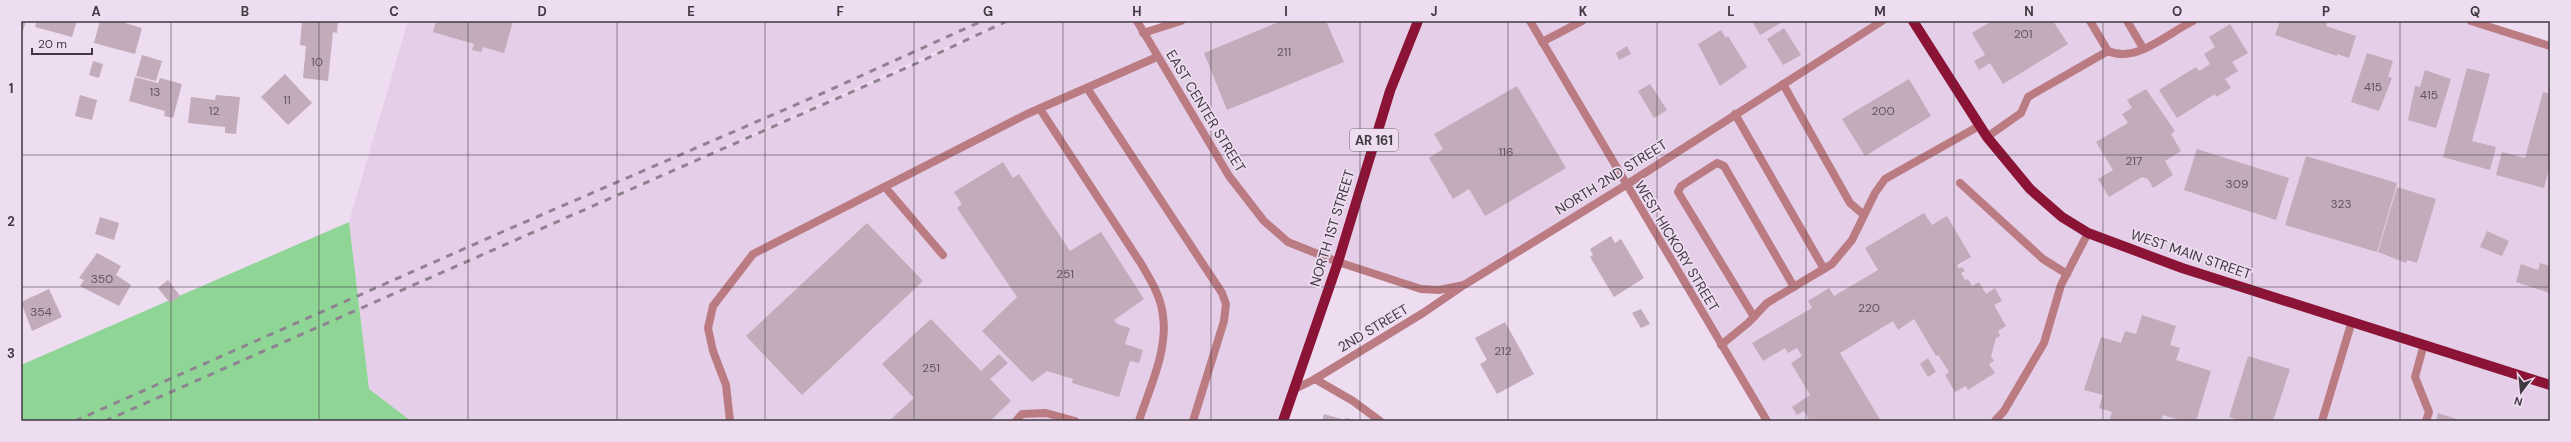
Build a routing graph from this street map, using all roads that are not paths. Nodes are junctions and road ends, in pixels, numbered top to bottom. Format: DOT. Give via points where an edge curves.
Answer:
graph roads {
  1 [pos="1136,21"];
  2 [pos="1181,21"];
  3 [pos="1418,21"];
  4 [pos="1530,21"];
  5 [pos="1582,21"];
  6 [pos="1882,21"];
  7 [pos="1913,21"];
  8 [pos="2090,21"];
  9 [pos="2127,21"];
  10 [pos="2193,21"];
  11 [pos="2471,21"];
  12 [pos="1143,33"];
  13 [pos="1542,42"];
  14 [pos="2550,46"];
  15 [pos="2144,48"];
  16 [pos="2108,51"];
  17 [pos="1157,57"];
  18 [pos="1783,84"];
  19 [pos="1087,88"];
  20 [pos="1040,109"];
  21 [pos="1735,114"];
  22 [pos="1979,126"];
  23 [pos="1987,137"];
  24 [pos="1960,183"];
  25 [pos="1626,185"];
  26 [pos="885,187"];
  27 [pos="1864,215"];
  28 [pos="2088,233"];
  29 [pos="943,255"];
  30 [pos="1338,262"];
  31 [pos="1824,269"];
  32 [pos="2067,274"];
  33 [pos="1464,285"];
  34 [pos="1794,287"];
  35 [pos="1754,317"];
  36 [pos="2352,321"];
  37 [pos="2424,344"];
  38 [pos="1721,345"];
  39 [pos="1316,379"];
  40 [pos="2550,385"];
  41 [pos="1293,390"];
  42 [pos="730,421"];
  43 [pos="1016,421"];
  44 [pos="1075,421"];
  45 [pos="1139,421"];
  46 [pos="1193,421"];
  47 [pos="1283,421"];
  48 [pos="1380,421"];
  49 [pos="1767,421"];
  50 [pos="1995,421"];
  51 [pos="2322,421"];
  52 [pos="2426,421"];
  1 -- 12 [label="street, EAST CENTER STREET"];
  2 -- 12 [label="street"];
  3 -- 30 [label="main road, NORTH 1ST STREET / AR 161" via="1385,106"];
  4 -- 13 [label="street, WEST HICKORY STREET"];
  5 -- 13 [label="street"];
  6 -- 18 [label="street, NORTH 2ND STREET"];
  7 -- 22 [label="main road, WEST MAIN STREET"];
  8 -- 16 [label="street"];
  9 -- 15 [label="street"];
  10 -- 15 [label="street"];
  11 -- 14 [label="street"];
  12 -- 17 [label="street, EAST CENTER STREET"];
  13 -- 25 [label="street, WEST HICKORY STREET"];
  15 -- 16 [label="street" via="2131,55 2117,55"];
  16 -- 23 [label="street" via="2028,97 2021,113"];
  17 -- 19 [label="street"];
  17 -- 30 [label="street, EAST CENTER STREET" via="1210,146 1264,220 1288,242"];
  18 -- 21 [label="street, NORTH 2ND STREET"];
  18 -- 27 [label="street" via="1850,204"];
  19 -- 20 [label="street"];
  19 -- 46 [label="street" via="1222,293 1226,304 1224,321"];
  20 -- 26 [label="street"];
  20 -- 45 [label="street" via="1140,262 1162,308 1162,345"];
  21 -- 25 [label="street, NORTH 2ND STREET"];
  21 -- 31 [label="street"];
  22 -- 23 [label="main road, WEST MAIN STREET"];
  22 -- 27 [label="street" via="1885,179"];
  23 -- 28 [label="main road, WEST MAIN STREET" via="2030,189 2062,217"];
  24 -- 32 [label="street" via="2044,260"];
  25 -- 33 [label="street, NORTH 2ND STREET"];
  25 -- 38 [label="street, WEST HICKORY STREET"];
  26 -- 29 [label="street"];
  26 -- 42 [label="street" via="753,254 713,306 708,328 713,351 726,385"];
  27 -- 31 [label="street" via="1852,240 1832,264"];
  28 -- 32 [label="street"];
  28 -- 36 [label="main road, WEST MAIN STREET" via="2182,268"];
  30 -- 33 [label="street, NORTH 2ND STREET" via="1421,289 1439,290"];
  30 -- 41 [label="main road, NORTH 1ST STREET / AR 161"];
  31 -- 34 [label="street"];
  32 -- 50 [label="street" via="2061,285 2044,343 2004,411"];
  33 -- 39 [label="street, 2ND STREET"];
  34 -- 35 [label="street" via="1766,303"];
  34 -- 35 [label="street" via="1724,166 1717,163 1681,186 1678,192"];
  35 -- 38 [label="street"];
  36 -- 37 [label="main road, WEST MAIN STREET"];
  36 -- 51 [label="street"];
  37 -- 40 [label="main road, WEST MAIN STREET"];
  37 -- 52 [label="street" via="2415,377 2429,412"];
  38 -- 49 [label="street, WEST HICKORY STREET"];
  39 -- 41 [label="street, 2ND STREET"];
  39 -- 48 [label="street"];
  41 -- 47 [label="main road, NORTH 1ST STREET / AR 161"];
  43 -- 44 [label="street" via="1022,414 1046,413"];
}
